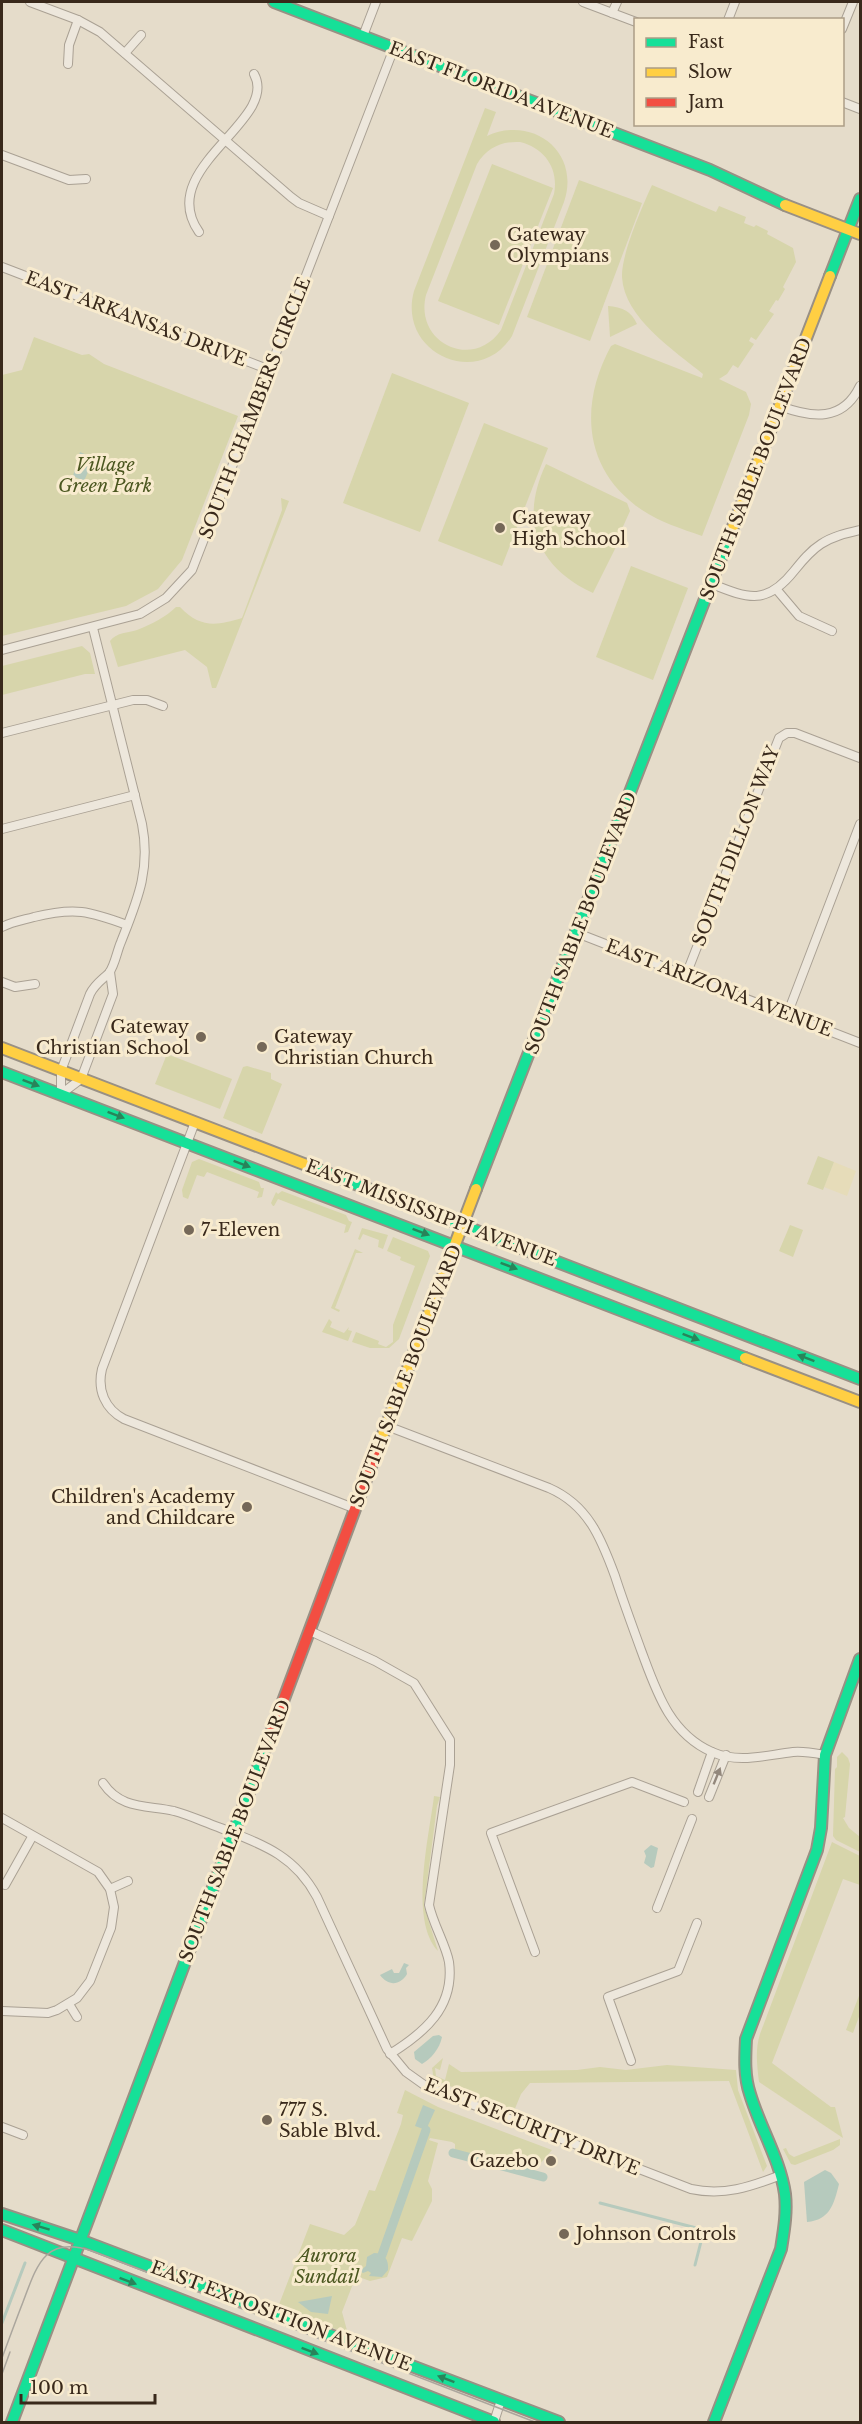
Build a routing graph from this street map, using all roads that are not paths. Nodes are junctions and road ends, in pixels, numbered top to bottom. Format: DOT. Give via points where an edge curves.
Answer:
graph roads {
  1 [pos="30,2"];
  2 [pos="274,2"];
  3 [pos="376,2"];
  4 [pos="583,2"];
  5 [pos="617,2"];
  6 [pos="735,2"];
  7 [pos="853,2"];
  8 [pos="612,13"];
  9 [pos="729,18"];
  10 [pos="78,20"];
  11 [pos="634,21"];
  12 [pos="844,26"];
  13 [pos="141,35"];
  14 [pos="363,36"];
  15 [pos="394,48"];
  16 [pos="125,53"];
  17 [pos="68,64"];
  18 [pos="254,74"];
  19 [pos="844,102"];
  20 [pos="861,109"];
  21 [pos="226,141"];
  22 [pos="2,155"];
  23 [pos="87,179"];
  24 [pos="861,199"];
  25 [pos="329,216"];
  26 [pos="849,230"];
  27 [pos="199,232"];
  28 [pos="861,234"];
  29 [pos="2,267"];
  30 [pos="270,370"];
  31 [pos="861,386"];
  32 [pos="780,406"];
  33 [pos="861,530"];
  34 [pos="712,584"];
  35 [pos="777,590"];
  36 [pos="93,628"];
  37 [pos="832,630"];
  38 [pos="2,650"];
  39 [pos="113,705"];
  40 [pos="163,706"];
  41 [pos="2,733"];
  42 [pos="861,758"];
  43 [pos="135,795"];
  44 [pos="861,824"];
  45 [pos="2,829"];
  46 [pos="127,926"];
  47 [pos="2,927"];
  48 [pos="577,933"];
  49 [pos="110,972"];
  50 [pos="686,975"];
  51 [pos="2,982"];
  52 [pos="35,984"];
  53 [pos="787,1015"];
  54 [pos="861,1043"];
  55 [pos="2,1048"];
  56 [pos="61,1071"];
  57 [pos="2,1072"];
  58 [pos="81,1078"];
  59 [pos="61,1094"];
  60 [pos="195,1122"];
  61 [pos="188,1143"];
  62 [pos="462,1224"];
  63 [pos="455,1245"];
  64 [pos="861,1379"];
  65 [pos="861,1402"];
  66 [pos="387,1426"];
  67 [pos="356,1509"];
  68 [pos="310,1631"];
  69 [pos="861,1659"];
  70 [pos="712,1752"];
  71 [pos="726,1755"];
  72 [pos="825,1755"];
  73 [pos="103,1784"];
  74 [pos="698,1792"];
  75 [pos="709,1797"];
  76 [pos="684,1802"];
  77 [pos="2,1818"];
  78 [pos="692,1819"];
  79 [pos="234,1833"];
  80 [pos="32,1836"];
  81 [pos="128,1881"];
  82 [pos="5,1885"];
  83 [pos="110,1889"];
  84 [pos="657,1908"];
  85 [pos="697,1923"];
  86 [pos="535,1952"];
  87 [pos="69,2004"];
  88 [pos="2,2011"];
  89 [pos="77,2017"];
  90 [pos="390,2054"];
  91 [pos="631,2061"];
  92 [pos="2,2127"];
  93 [pos="22,2135"];
  94 [pos="781,2175"];
  95 [pos="2,2214"];
  96 [pos="2,2230"];
  97 [pos="80,2240"];
  98 [pos="73,2260"];
  99 [pos="501,2400"];
  100 [pos="12,2422"];
  101 [pos="494,2422"];
  102 [pos="559,2422"];
  103 [pos="714,2422"];
  1 -- 10 [label="street"];
  2 -- 14 [label="street, EAST FLORIDA AVENUE"];
  3 -- 14 [label="street"];
  4 -- 8 [label="street"];
  5 -- 8 [label="street"];
  6 -- 9 [label="street"];
  7 -- 12 [label="street"];
  8 -- 11 [label="street"];
  10 -- 16 [label="street"];
  10 -- 17 [label="street" via="68,49"];
  13 -- 16 [label="street"];
  14 -- 15 [label="street, EAST FLORIDA AVENUE"];
  15 -- 25 [label="street, SOUTH CHAMBERS CIRCLE"];
  15 -- 26 [label="street, EAST FLORIDA AVENUE" via="710,170"];
  16 -- 21 [label="street"];
  18 -- 21 [label="street" via="256,96"];
  19 -- 20 [label="street"];
  21 -- 25 [label="street" via="296,201"];
  21 -- 27 [label="street" via="193,183 191,216"];
  22 -- 23 [label="street" via="69,180"];
  24 -- 26 [label="street, SOUTH SABLE BOULEVARD"];
  25 -- 30 [label="street, SOUTH CHAMBERS CIRCLE"];
  26 -- 28 [label="street, EAST FLORIDA AVENUE"];
  26 -- 32 [label="street, SOUTH SABLE BOULEVARD"];
  29 -- 30 [label="street, EAST ARKANSAS DRIVE"];
  30 -- 36 [label="street, SOUTH CHAMBERS CIRCLE" via="190,572 149,610"];
  31 -- 32 [label="street" via="848,404 828,414 809,416"];
  32 -- 34 [label="street, SOUTH SABLE BOULEVARD"];
  33 -- 35 [label="street" via="821,544"];
  34 -- 35 [label="street" via="751,597"];
  34 -- 48 [label="street, SOUTH SABLE BOULEVARD"];
  35 -- 37 [label="street" via="799,616"];
  36 -- 38 [label="street, SOUTH CHAMBERS CIRCLE"];
  36 -- 39 [label="street"];
  39 -- 40 [label="street" via="140,699"];
  39 -- 41 [label="street"];
  39 -- 43 [label="street"];
  42 -- 50 [label="street, SOUTH DILLON WAY" via="792,732 777,740"];
  43 -- 45 [label="street"];
  43 -- 46 [label="street" via="145,841 145,867"];
  44 -- 53 [label="street"];
  46 -- 47 [label="street" via="89,912 74,911"];
  46 -- 49 [label="street"];
  48 -- 50 [label="street, EAST ARIZONA AVENUE"];
  48 -- 62 [label="street, SOUTH SABLE BOULEVARD"];
  49 -- 56 [label="street" via="90,993"];
  49 -- 58 [label="street" via="112,994"];
  50 -- 53 [label="street, EAST ARIZONA AVENUE"];
  51 -- 52 [label="street" via="15,987"];
  53 -- 54 [label="street, EAST ARIZONA AVENUE"];
  55 -- 56 [label="street, EAST MISSISSIPPI AVENUE"];
  56 -- 58 [label="street, EAST MISSISSIPPI AVENUE"];
  56 -- 59 [label="street"];
  57 -- 59 [label="street, EAST MISSISSIPPI AVENUE, one-way"];
  58 -- 59 [label="street"];
  58 -- 60 [label="street, EAST MISSISSIPPI AVENUE"];
  59 -- 61 [label="street, EAST MISSISSIPPI AVENUE, one-way"];
  60 -- 61 [label="street"];
  60 -- 62 [label="street, EAST MISSISSIPPI AVENUE"];
  61 -- 63 [label="street, EAST MISSISSIPPI AVENUE, one-way"];
  61 -- 67 [label="street" via="102,1369 100,1385 110,1408 132,1423"];
  62 -- 63 [label="street, SOUTH SABLE BOULEVARD"];
  64 -- 62 [label="street, EAST MISSISSIPPI AVENUE, one-way"];
  63 -- 65 [label="street, EAST MISSISSIPPI AVENUE, one-way"];
  63 -- 66 [label="street, SOUTH SABLE BOULEVARD"];
  66 -- 67 [label="street, SOUTH SABLE BOULEVARD"];
  66 -- 70 [label="street" via="549,1488 583,1511 600,1538 665,1710 682,1731"];
  67 -- 68 [label="street, SOUTH SABLE BOULEVARD"];
  68 -- 79 [label="street, SOUTH SABLE BOULEVARD"];
  68 -- 90 [label="street" via="414,1683 450,1740 450,1766 429,1905 449,1961 447,1997 428,2026"];
  69 -- 72 [label="street"];
  70 -- 71 [label="street"];
  70 -- 74 [label="street"];
  71 -- 72 [label="street" via="749,1759 795,1752"];
  75 -- 71 [label="street, one-way"];
  72 -- 94 [label="street" via="817,1851 745,2046 749,2091"];
  73 -- 79 [label="street, EAST SECURITY DRIVE" via="114,1795 139,1807 178,1812"];
  76 -- 86 [label="street" via="632,1782 491,1833"];
  77 -- 80 [label="street"];
  78 -- 84 [label="street"];
  79 -- 90 [label="street, EAST SECURITY DRIVE" via="280,1854 309,1883"];
  79 -- 97 [label="street, SOUTH SABLE BOULEVARD"];
  80 -- 82 [label="street"];
  80 -- 83 [label="street" via="91,1867"];
  81 -- 83 [label="street"];
  83 -- 87 [label="street" via="114,1907 111,1928 90,1981"];
  85 -- 91 [label="street" via="678,1971 608,1997"];
  87 -- 88 [label="street" via="48,2013"];
  87 -- 89 [label="street"];
  90 -- 94 [label="street, EAST SECURITY DRIVE" via="408,2074 436,2091 691,2189 727,2192"];
  92 -- 93 [label="street"];
  94 -- 103 [label="street" via="788,2207 784,2239"];
  97 -- 95 [label="street, EAST EXPOSITION AVENUE, one-way"];
  96 -- 98 [label="street, EAST EXPOSITION AVENUE"];
  97 -- 98 [label="street, SOUTH SABLE BOULEVARD"];
  99 -- 97 [label="street, EAST EXPOSITION AVENUE, one-way"];
  98 -- 100 [label="street, SOUTH SABLE BOULEVARD"];
  98 -- 101 [label="street, EAST EXPOSITION AVENUE, one-way"];
  99 -- 101 [label="street"];
  99 -- 102 [label="street, EAST EXPOSITION AVENUE"];
}
